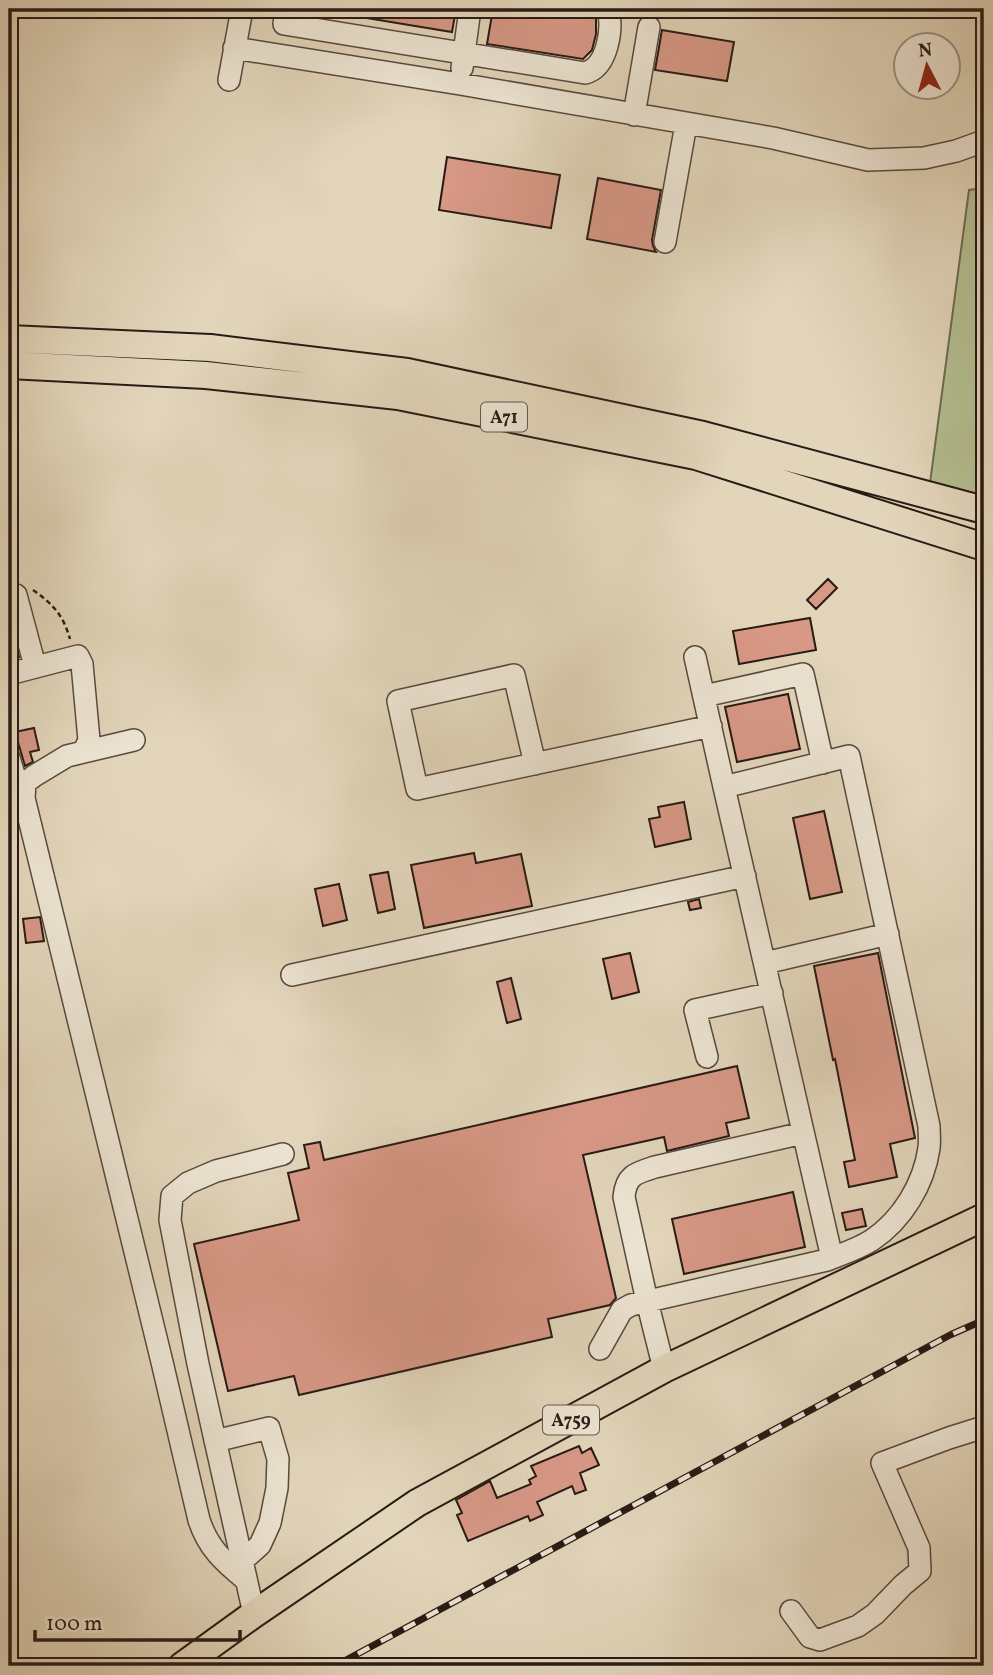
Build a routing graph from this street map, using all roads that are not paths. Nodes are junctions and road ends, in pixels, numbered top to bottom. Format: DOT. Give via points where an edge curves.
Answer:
graph roads {
  1 [pos="242,9"];
  2 [pos="286,9"];
  3 [pos="470,9"];
  4 [pos="608,9"];
  5 [pos="649,27"];
  6 [pos="234,48"];
  7 [pos="464,53"];
  8 [pos="229,80"];
  9 [pos="460,84"];
  10 [pos="634,115"];
  11 [pos="686,124"];
  12 [pos="984,141"];
  13 [pos="665,242"];
  14 [pos="9,339"];
  15 [pos="9,365"];
  16 [pos="984,510"];
  17 [pos="984,547"];
  18 [pos="22,591"];
  19 [pos="695,657"];
  20 [pos="35,666"];
  21 [pos="9,674"];
  22 [pos="704,696"];
  23 [pos="711,726"];
  24 [pos="134,740"];
  25 [pos="85,751"];
  26 [pos="9,758"];
  27 [pos="823,762"];
  28 [pos="535,764"];
  29 [pos="20,780"];
  30 [pos="724,787"];
  31 [pos="745,876"];
  32 [pos="888,934"];
  33 [pos="765,963"];
  34 [pos="292,975"];
  35 [pos="772,993"];
  36 [pos="707,1057"];
  37 [pos="803,1133"];
  38 [pos="284,1154"];
  39 [pos="984,1217"];
  40 [pos="832,1258"];
  41 [pos="647,1301"];
  42 [pos="600,1349"];
  43 [pos="664,1369"];
  44 [pos="984,1427"];
  45 [pos="215,1441"];
  46 [pos="244,1570"];
  47 [pos="791,1611"];
  48 [pos="254,1614"];
  49 [pos="182,1666"];
  1 -- 6 [label="street"];
  2 -- 7 [label="street" via="284,24"];
  3 -- 7 [label="street"];
  4 -- 7 [label="street" via="609,34 601,62 585,74"];
  5 -- 10 [label="street"];
  6 -- 8 [label="street"];
  6 -- 9 [label="street"];
  7 -- 9 [label="street"];
  9 -- 10 [label="street"];
  10 -- 11 [label="street"];
  11 -- 12 [label="street" via="868,160 925,158"];
  11 -- 13 [label="street"];
  14 -- 16 [label="main road, A71" via="210,348 407,372 703,435"];
  15 -- 17 [label="main road, A71" via="206,375 398,396 696,456"];
  18 -- 20 [label="street"];
  19 -- 22 [label="street"];
  20 -- 21 [label="street"];
  20 -- 25 [label="street" via="78,656 89,740"];
  22 -- 23 [label="street"];
  22 -- 27 [label="street" via="803,674"];
  23 -- 28 [label="street"];
  23 -- 30 [label="street"];
  24 -- 25 [label="street"];
  25 -- 29 [label="street"];
  26 -- 29 [label="street"];
  27 -- 30 [label="street"];
  27 -- 32 [label="street" via="849,756"];
  28 -- 28 [label="street" via="417,789 398,701 514,675"];
  29 -- 46 [label="street" via="25,783 24,798 199,1520 214,1551"];
  30 -- 31 [label="street"];
  31 -- 33 [label="street"];
  31 -- 34 [label="street"];
  32 -- 33 [label="street"];
  32 -- 40 [label="street" via="930,1147 911,1199 890,1226 871,1241"];
  33 -- 35 [label="street"];
  35 -- 36 [label="street" via="695,1010"];
  35 -- 37 [label="street"];
  37 -- 40 [label="street"];
  37 -- 41 [label="street" via="655,1167 631,1178 624,1197"];
  38 -- 45 [label="street" via="216,1171 172,1196 170,1220"];
  39 -- 43 [label="main road, A759"];
  40 -- 41 [label="street"];
  41 -- 42 [label="street" via="622,1310"];
  41 -- 43 [label="street"];
  43 -- 48 [label="main road, A759" via="418,1503"];
  44 -- 47 [label="street" via="882,1463 919,1548 919,1571 876,1614 820,1640 810,1637"];
  45 -- 46 [label="street"];
  45 -- 46 [label="street" via="269,1428 278,1459 270,1523"];
  46 -- 48 [label="street"];
  48 -- 49 [label="main road, A759"];
}
